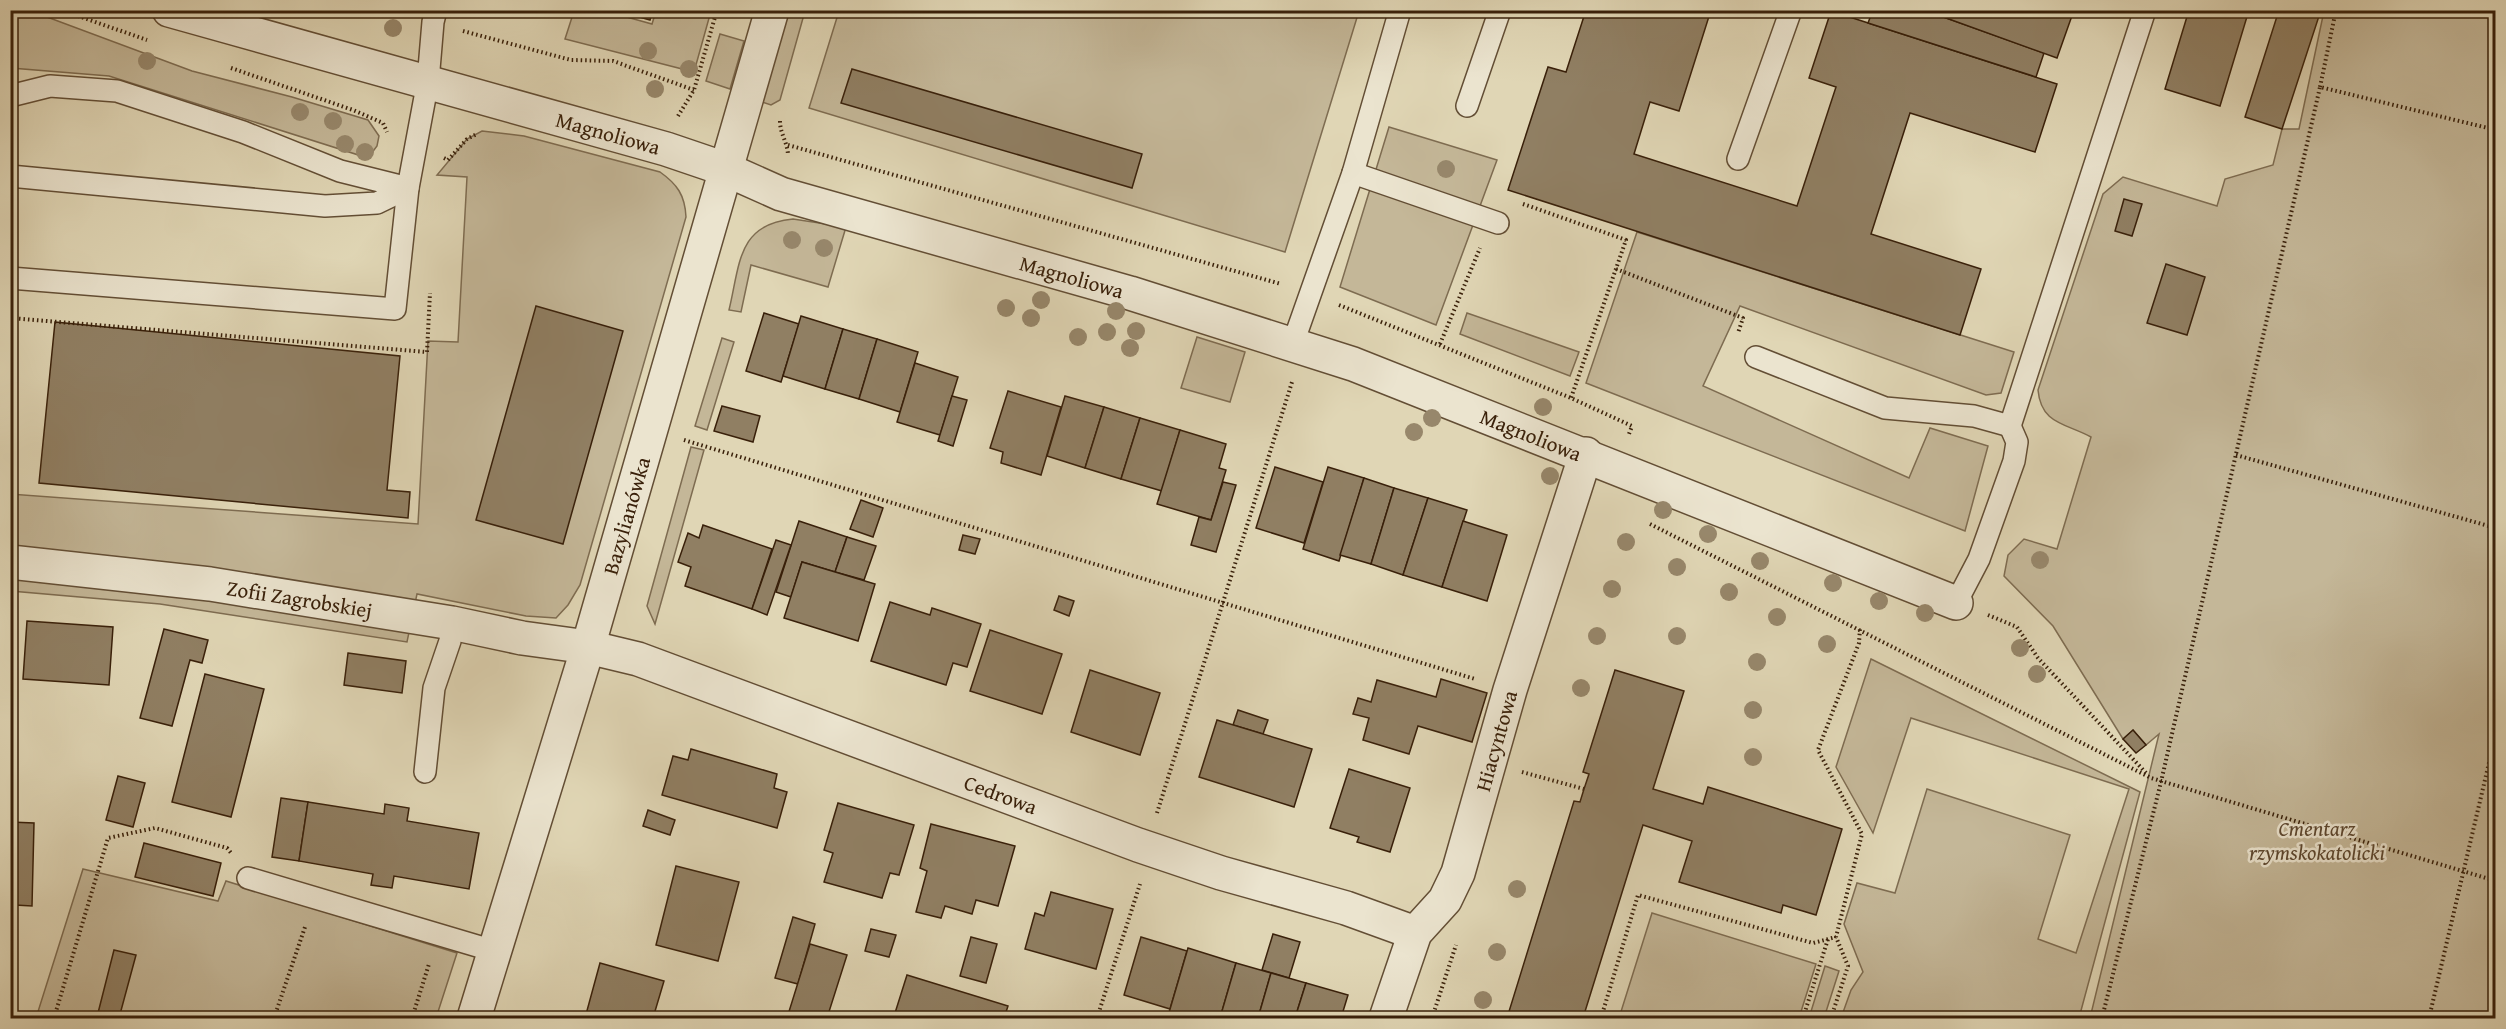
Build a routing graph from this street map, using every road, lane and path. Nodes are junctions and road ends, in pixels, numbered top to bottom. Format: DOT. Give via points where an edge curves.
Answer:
graph roads {
  1 [pos="169,10"];
  2 [pos="389,10"];
  3 [pos="717,10"];
  4 [pos="772,10"];
  5 [pos="1400,10"];
  6 [pos="1500,10"];
  7 [pos="1791,10"];
  8 [pos="2145,10"];
  9 [pos="2336,10"];
  10 [pos="434,16"];
  11 [pos="428,81"];
  12 [pos="2320,87"];
  13 [pos="694,90"];
  14 [pos="10,96"];
  15 [pos="1467,106"];
  16 [pos="780,120"];
  17 [pos="674,122"];
  18 [pos="2496,130"];
  19 [pos="788,145"];
  20 [pos="1738,159"];
  21 [pos="787,168"];
  22 [pos="725,169"];
  23 [pos="1353,173"];
  24 [pos="10,176"];
  25 [pos="408,188"];
  26 [pos="1495,222"];
  27 [pos="1616,269"];
  28 [pos="10,278"];
  29 [pos="1311,293"];
  30 [pos="1440,344"];
  31 [pos="1756,357"];
  32 [pos="1294,358"];
  33 [pos="1571,398"];
  34 [pos="2010,426"];
  35 [pos="672,436"];
  36 [pos="1586,454"];
  37 [pos="2236,455"];
  38 [pos="1617,467"];
  39 [pos="1647,523"];
  40 [pos="2496,528"];
  41 [pos="10,562"];
  42 [pos="1223,602"];
  43 [pos="1956,603"];
  44 [pos="453,624"];
  45 [pos="1860,628"];
  46 [pos="588,647"];
  47 [pos="1510,690"];
  48 [pos="2496,734"];
  49 [pos="425,772"];
  50 [pos="1520,772"];
  51 [pos="2151,778"];
  52 [pos="2162,782"];
  53 [pos="1584,789"];
  54 [pos="1156,816"];
  55 [pos="2463,870"];
  56 [pos="248,878"];
  57 [pos="1141,880"];
  58 [pos="2496,881"];
  59 [pos="315,898"];
  60 [pos="1415,933"];
  61 [pos="438,935"];
  62 [pos="1836,937"];
  63 [pos="1828,939"];
  64 [pos="1457,943"];
  65 [pos="494,951"];
  66 [pos="54,1018"];
  67 [pos="274,1018"];
  68 [pos="412,1018"];
  69 [pos="474,1018"];
  70 [pos="1097,1018"];
  71 [pos="1386,1018"];
  72 [pos="1432,1018"];
  73 [pos="1601,1018"];
  74 [pos="1803,1018"];
  75 [pos="1832,1018"];
  76 [pos="2102,1018"];
  77 [pos="2429,1018"];
  1 -- 11 [label="street, Magnoliowa"];
  2 -- 10 [label="path"];
  3 -- 13 [label="path"];
  4 -- 22 [label="street, Bazylianówka"];
  5 -- 23 [label="lane"];
  6 -- 15 [label="lane"];
  7 -- 20 [label="lane"];
  8 -- 34 [label="lane"];
  9 -- 12 [label="path"];
  10 -- 11 [label="lane"];
  10 -- 13 [label="path" via="571,60 613,61"];
  11 -- 22 [label="street, Magnoliowa"];
  11 -- 25 [label="lane"];
  12 -- 18 [label="path"];
  12 -- 37 [label="path"];
  13 -- 17 [label="path"];
  14 -- 25 [label="lane" via="50,86 117,91 243,132 340,171"];
  16 -- 19 [label="path" via="780,130"];
  19 -- 21 [label="path"];
  19 -- 29 [label="path"];
  22 -- 32 [label="street, Magnoliowa" via="781,194 1130,293"];
  22 -- 46 [label="street, Bazylianówka"];
  23 -- 26 [label="lane"];
  23 -- 29 [label="lane"];
  24 -- 25 [label="lane" via="325,206 377,203"];
  25 -- 28 [label="lane" via="395,309"];
  26 -- 27 [label="path" via="1500,196 1626,240"];
  26 -- 30 [label="path"];
  27 -- 31 [label="path" via="1743,318 1732,348"];
  27 -- 33 [label="path"];
  29 -- 30 [label="path"];
  29 -- 32 [label="lane"];
  30 -- 33 [label="path"];
  31 -- 34 [label="lane" via="1885,408 1974,416"];
  32 -- 36 [label="street, Magnoliowa"];
  32 -- 42 [label="path"];
  33 -- 38 [label="path" via="1632,426"];
  34 -- 43 [label="lane" via="2018,442 2014,461 1978,559"];
  35 -- 42 [label="path"];
  36 -- 38 [label="street, Magnoliowa"];
  36 -- 47 [label="street, Hiacyntowa"];
  37 -- 40 [label="path"];
  37 -- 52 [label="path"];
  38 -- 43 [label="street, Magnoliowa"];
  39 -- 45 [label="path"];
  41 -- 44 [label="street, Zofii Zagrobskiej" via="210,584"];
  42 -- 47 [label="path"];
  42 -- 54 [label="path"];
  43 -- 51 [label="path" via="2017,627 2038,658"];
  44 -- 46 [label="street, Zofii Zagrobskiej"];
  44 -- 49 [label="lane" via="434,688"];
  45 -- 51 [label="path"];
  45 -- 62 [label="path" via="1859,643 1818,750 1862,834"];
  46 -- 60 [label="street, Cedrowa" via="658,666 1138,845"];
  46 -- 65 [label="street, Bazylianówka"];
  47 -- 60 [label="street, Hiacyntowa" via="1458,873 1445,900"];
  48 -- 55 [label="path"];
  50 -- 53 [label="path"];
  51 -- 52 [label="path"];
  52 -- 55 [label="path"];
  52 -- 76 [label="path"];
  55 -- 58 [label="path"];
  55 -- 77 [label="path"];
  56 -- 59 [label="lane"];
  56 -- 66 [label="path" via="228,848 155,828 108,838"];
  57 -- 70 [label="path"];
  59 -- 61 [label="lane"];
  59 -- 67 [label="path"];
  60 -- 71 [label="street, Hiacyntowa"];
  61 -- 65 [label="lane"];
  61 -- 68 [label="path"];
  62 -- 63 [label="path"];
  62 -- 75 [label="path" via="1848,966"];
  63 -- 73 [label="path" via="1813,943 1638,896"];
  63 -- 74 [label="path"];
  64 -- 72 [label="path"];
  65 -- 69 [label="street, Bazylianówka"];
}
